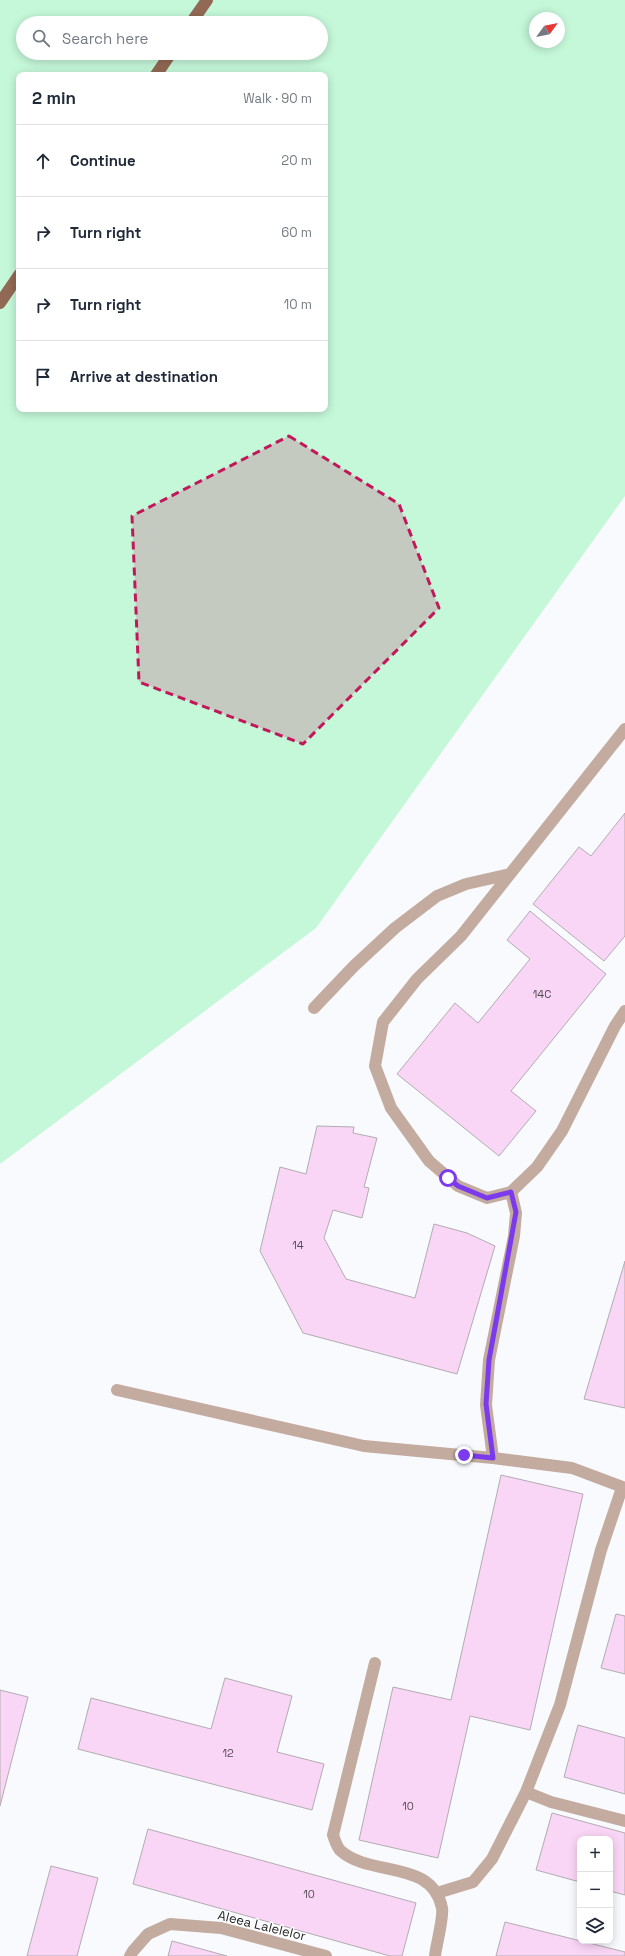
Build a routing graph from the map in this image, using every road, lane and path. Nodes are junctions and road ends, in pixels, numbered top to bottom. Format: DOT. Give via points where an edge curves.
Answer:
graph roads {
  1 [pos="207,0"];
  2 [pos="196,16"];
  3 [pos="166,60"];
  4 [pos="158,72"];
  5 [pos="16,280"];
  6 [pos="0,303"];
  7 [pos="625,729"];
  8 [pos="510,874"];
  9 [pos="314,1008"];
  10 [pos="625,1011"];
  11 [pos="511,1192"];
  12 [pos="117,1390"];
  13 [pos="493,1458"];
  14 [pos="624,1488"];
  15 [pos="375,1663"];
  16 [pos="526,1792"];
  17 [pos="625,1821"];
  18 [pos="437,1893"];
  19 [pos="130,1956"];
  20 [pos="326,1956"];
  21 [pos="435,1956"];
  1 -- 2 [label="main road"];
  3 -- 4 [label="main road"];
  5 -- 6 [label="main road"];
  7 -- 8 [label="street"];
  8 -- 9 [label="street" via="466,884 437,896 395,928"];
  8 -- 11 [label="street" via="461,936 417,979 382,1022 375,1066 391,1108 429,1161 458,1186 487,1198"];
  10 -- 11 [label="street" via="562,1131 537,1167"];
  11 -- 13 [label="street" via="516,1212 489,1360 486,1404"];
  12 -- 13 [label="street" via="364,1446"];
  13 -- 14 [label="street" via="572,1468"];
  14 -- 16 [label="street" via="602,1550 560,1705"];
  15 -- 18 [label="street" via="333,1835 341,1851 358,1860 420,1877"];
  16 -- 17 [label="street" via="551,1802"];
  16 -- 18 [label="street" via="492,1859 473,1882"];
  18 -- 21 [label="street" via="442,1909"];
  19 -- 20 [label="street, Aleea Lalelelor" via="148,1934 170,1924 221,1928"];
}
